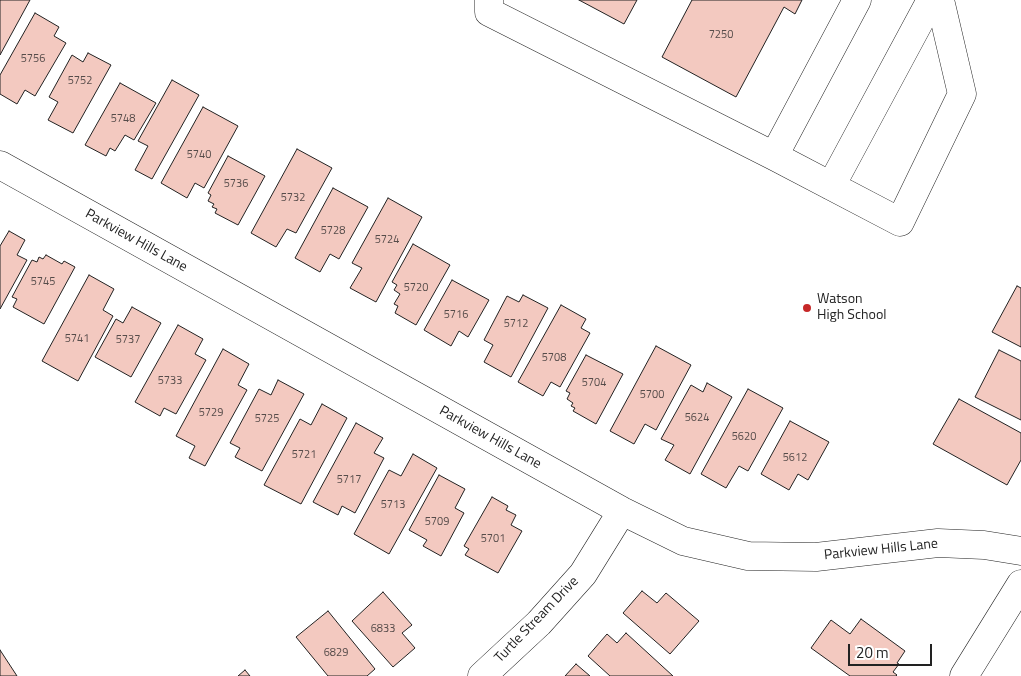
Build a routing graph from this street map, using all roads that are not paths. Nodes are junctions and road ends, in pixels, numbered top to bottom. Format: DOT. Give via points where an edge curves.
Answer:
graph roads {
  1 [pos="489,0"];
  2 [pos="857,0"];
  3 [pos="932,0"];
  4 [pos="940,0"];
  5 [pos="774,156"];
  6 [pos="0,165"];
  7 [pos="830,186"];
  8 [pos="622,511"];
  9 [pos="1021,551"];
  10 [pos="1021,584"];
  11 [pos="482,676"];
  12 [pos="964,676"];
  1 -- 5 [label="street" via="489,12"];
  2 -- 5 [label="street"];
  3 -- 7 [label="street"];
  4 -- 7 [label="street" via="962,94 900,222"];
  5 -- 7 [label="street"];
  6 -- 8 [label="street, Parkview Hills Lane"];
  8 -- 9 [label="street, Parkview Hills Lane" via="683,541 748,556 816,557 938,543"];
  8 -- 11 [label="street, Turtle Stream Drive" via="583,574 539,623"];
  10 -- 12 [label="street"];
}
